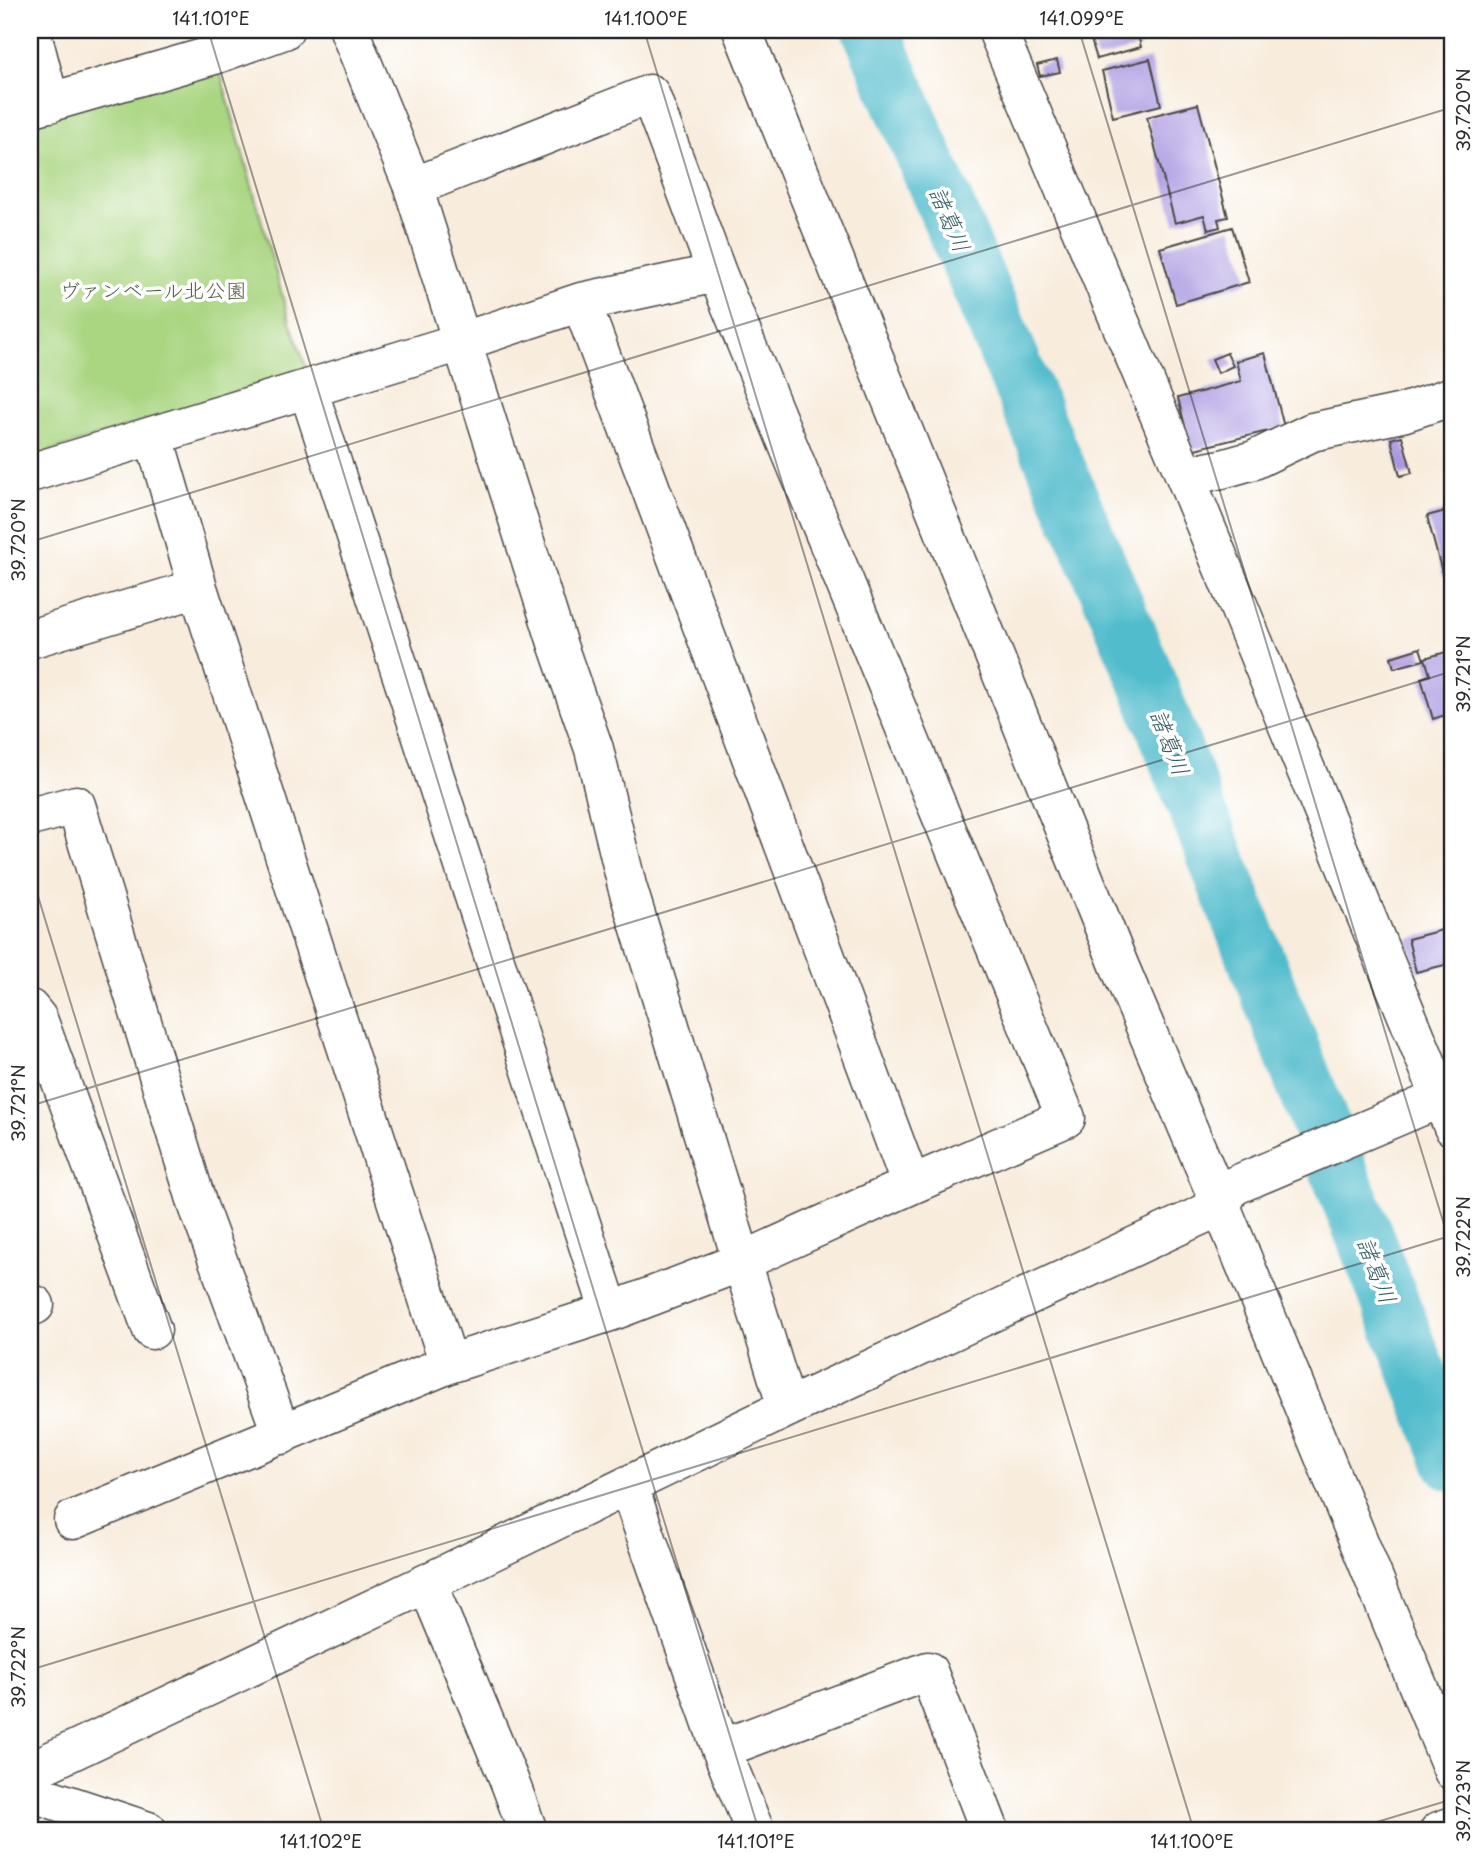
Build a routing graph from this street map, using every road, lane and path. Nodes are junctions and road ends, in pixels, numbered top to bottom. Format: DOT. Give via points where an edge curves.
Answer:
graph roads {
  1 [pos="31,30"];
  2 [pos="284,30"];
  3 [pos="349,30"];
  4 [pos="742,30"];
  5 [pos="997,30"];
  6 [pos="211,42"];
  7 [pos="40,106"];
  8 [pos="413,187"];
  9 [pos="717,273"];
  10 [pos="581,302"];
  11 [pos="461,342"];
  12 [pos="308,389"];
  13 [pos="1453,396"];
  14 [pos="154,437"];
  15 [pos="30,473"];
  16 [pos="1185,476"];
  17 [pos="198,588"];
  18 [pos="30,639"];
  19 [pos="30,817"];
  20 [pos="30,1009"];
  21 [pos="1440,1107"];
  22 [pos="911,1185"];
  23 [pos="1226,1196"];
  24 [pos="741,1262"];
  25 [pos="610,1312"];
  26 [pos="152,1330"];
  27 [pos="449,1364"];
  28 [pos="787,1408"];
  29 [pos="282,1435"];
  30 [pos="628,1485"];
  31 [pos="73,1520"];
  32 [pos="427,1583"];
  33 [pos="721,1749"];
  34 [pos="30,1771"];
  35 [pos="1453,1771"];
  36 [pos="30,1792"];
  37 [pos="1453,1826"];
  38 [pos="148,1831"];
  39 [pos="527,1831"];
  40 [pos="755,1831"];
  41 [pos="990,1831"];
  42 [pos="1439,1831"];
  1 -- 7 [label="street"];
  2 -- 6 [label="street"];
  3 -- 8 [label="street"];
  4 -- 23 [label="street" via="1119,965"];
  5 -- 16 [label="street"];
  6 -- 7 [label="street"];
  8 -- 9 [label="street" via="650,94"];
  8 -- 11 [label="street"];
  9 -- 10 [label="street"];
  9 -- 22 [label="street" via="1066,1118"];
  10 -- 11 [label="street"];
  10 -- 22 [label="street"];
  11 -- 12 [label="street"];
  11 -- 24 [label="street" via="594,749 627,886"];
  12 -- 14 [label="street"];
  12 -- 25 [label="street"];
  13 -- 16 [label="street" via="1402,413 1312,432 1254,460"];
  14 -- 15 [label="street"];
  14 -- 17 [label="street"];
  16 -- 21 [label="street"];
  17 -- 18 [label="street"];
  17 -- 27 [label="street"];
  19 -- 29 [label="street" via="76,805 198,1206"];
  20 -- 26 [label="street" via="38,1019"];
  21 -- 23 [label="street"];
  22 -- 24 [label="street"];
  23 -- 28 [label="street"];
  23 -- 35 [label="street"];
  24 -- 25 [label="street"];
  24 -- 28 [label="street"];
  25 -- 27 [label="street"];
  27 -- 29 [label="street"];
  28 -- 30 [label="street"];
  29 -- 31 [label="street"];
  30 -- 32 [label="street"];
  30 -- 33 [label="street"];
  32 -- 34 [label="street"];
  32 -- 39 [label="street"];
  33 -- 40 [label="street"];
  33 -- 41 [label="street" via="928,1671"];
  36 -- 38 [label="street"];
  37 -- 42 [label="street"];
}
